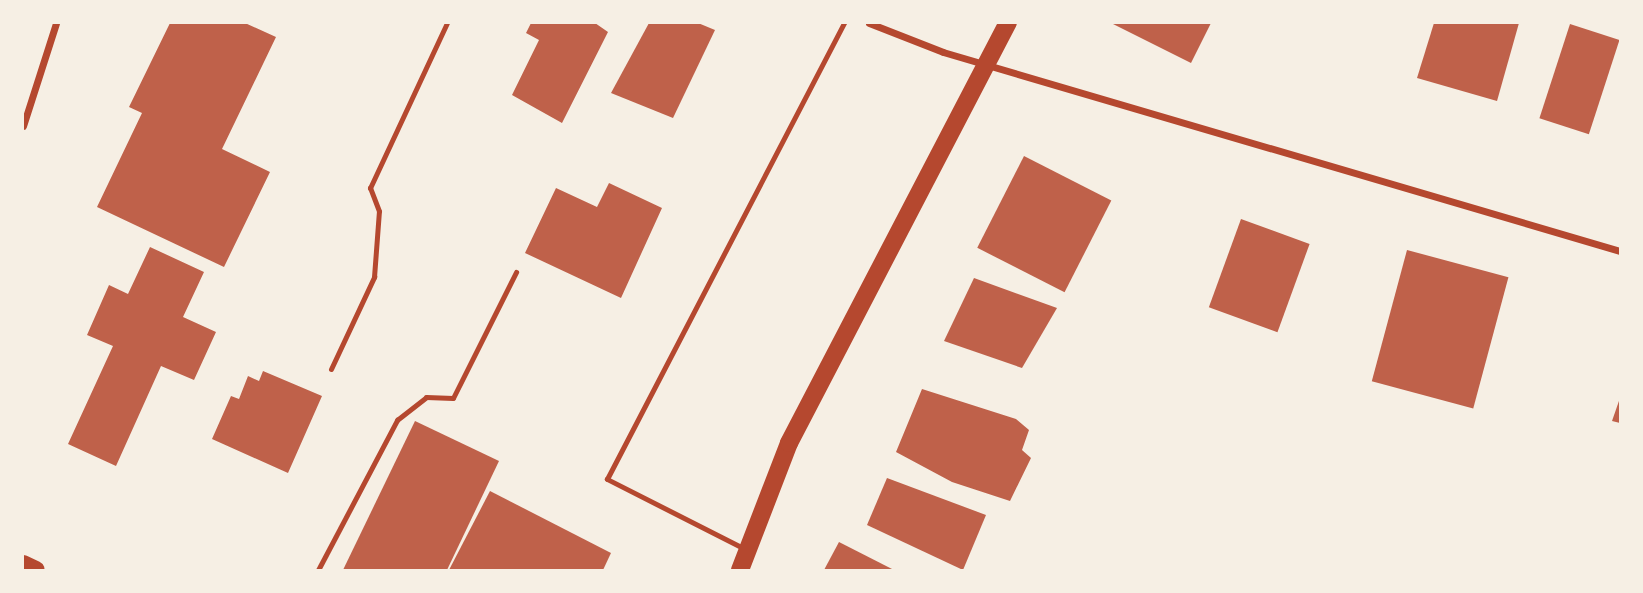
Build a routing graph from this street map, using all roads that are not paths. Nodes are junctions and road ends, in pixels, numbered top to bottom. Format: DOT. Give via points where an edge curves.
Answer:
graph roads {
  1 [pos="56,23"];
  2 [pos="447,23"];
  3 [pos="844,23"];
  4 [pos="869,23"];
  5 [pos="1008,23"];
  6 [pos="986,64"];
  7 [pos="25,114"];
  8 [pos="23,126"];
  9 [pos="1620,251"];
  10 [pos="516,272"];
  11 [pos="331,369"];
  12 [pos="747,550"];
  13 [pos="23,564"];
  14 [pos="36,570"];
  15 [pos="318,570"];
  16 [pos="740,570"];
  1 -- 7 [label="street"];
  2 -- 11 [label="lane" via="370,188 379,211 374,277"];
  3 -- 12 [label="lane" via="607,479"];
  4 -- 6 [label="street"];
  5 -- 6 [label="main road"];
  6 -- 9 [label="street"];
  6 -- 12 [label="main road" via="789,443"];
  7 -- 8 [label="street"];
  10 -- 15 [label="lane" via="453,398 426,397 397,420"];
  12 -- 16 [label="main road"];
  13 -- 14 [label="main road"];
}
